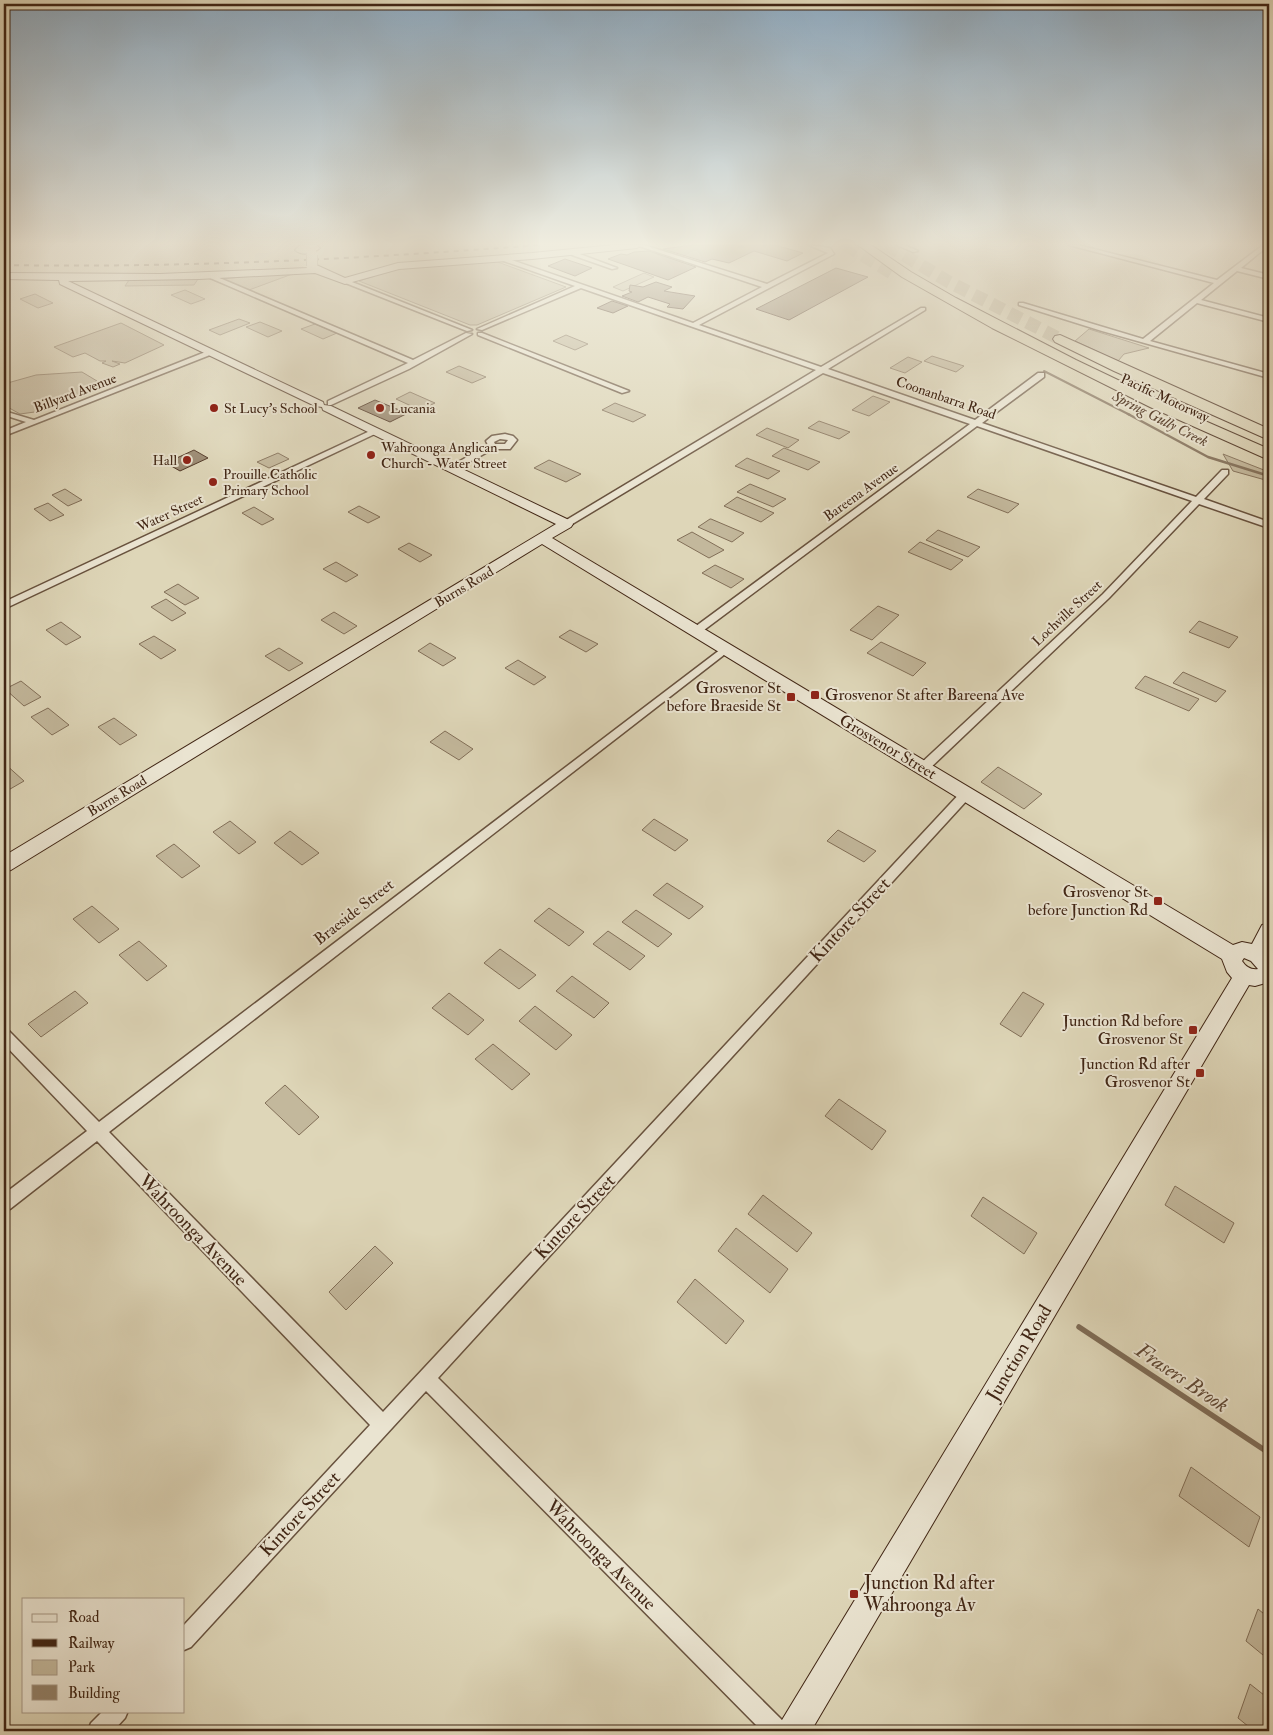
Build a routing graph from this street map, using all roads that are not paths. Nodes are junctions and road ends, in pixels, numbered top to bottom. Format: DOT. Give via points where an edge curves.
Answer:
graph roads {
  1 [pos="155,326"];
  2 [pos="328,326"];
  3 [pos="455,326"];
  4 [pos="493,326"];
  5 [pos="697,326"];
  6 [pos="895,326"];
  7 [pos="982,326"];
  8 [pos="997,326"];
  9 [pos="1018,326"];
  10 [pos="1095,326"];
  11 [pos="1165,326"];
  12 [pos="469,332"];
  13 [pos="480,332"];
  14 [pos="1060,339"];
  15 [pos="1145,341"];
  16 [pos="211,353"];
  17 [pos="413,362"];
  18 [pos="823,370"];
  19 [pos="1042,376"];
  20 [pos="1269,376"];
  21 [pos="625,391"];
  22 [pos="326,405"];
  23 [pos="4,413"];
  24 [pos="33,422"];
  25 [pos="978,423"];
  26 [pos="375,432"];
  27 [pos="4,434"];
  28 [pos="1269,435"];
  29 [pos="1269,444"];
  30 [pos="492,446"];
  31 [pos="1269,455"];
  32 [pos="1269,460"];
  33 [pos="450,469"];
  34 [pos="1225,472"];
  35 [pos="1199,500"];
  36 [pos="566,524"];
  37 [pos="1269,525"];
  38 [pos="543,539"];
  39 [pos="4,606"];
  40 [pos="696,631"];
  41 [pos="725,649"];
  42 [pos="922,768"];
  43 [pos="966,794"];
  44 [pos="4,865"];
  45 [pos="1269,931"];
  46 [pos="1254,967"];
  47 [pos="4,1035"];
  48 [pos="97,1132"];
  49 [pos="4,1204"];
  50 [pos="426,1378"];
  51 [pos="383,1424"];
  52 [pos="185,1639"];
  53 [pos="117,1712"];
  54 [pos="99,1731"];
  55 [pos="777,1731"];
  56 [pos="793,1731"];
  1 -- 16 [label="street"];
  2 -- 17 [label="street"];
  3 -- 12 [label="street"];
  4 -- 13 [label="street"];
  5 -- 18 [label="street, Coonanbarra Road"];
  6 -- 18 [label="street, Burns Road"];
  7 -- 32 [label="highway" via="1060,368 1210,437"];
  8 -- 31 [label="highway, Pacific Motorway" via="1145,401"];
  9 -- 29 [label="highway, Pacific Motorway" via="1090,364"];
  10 -- 15 [label="street"];
  11 -- 15 [label="street"];
  12 -- 13 [label="street"];
  12 -- 17 [label="street"];
  13 -- 21 [label="street"];
  14 -- 28 [label="highway"];
  15 -- 20 [label="street"];
  16 -- 22 [label="street"];
  16 -- 24 [label="street, Billyard Avenue"];
  17 -- 22 [label="street"];
  18 -- 25 [label="street, Coonanbarra Road"];
  18 -- 36 [label="street, Burns Road"];
  19 -- 25 [label="street, Bareena Avenue"];
  22 -- 26 [label="street"];
  23 -- 24 [label="street"];
  24 -- 27 [label="street, Billyard Avenue"];
  25 -- 35 [label="street, Coonanbarra Road"];
  25 -- 40 [label="street, Bareena Avenue"];
  26 -- 33 [label="street"];
  26 -- 39 [label="street, Water Street"];
  30 -- 33 [label="street"];
  33 -- 36 [label="street"];
  34 -- 35 [label="street, Lochville Street"];
  35 -- 37 [label="street, Coonanbarra Road"];
  35 -- 42 [label="street, Lochville Street" via="1106,596"];
  36 -- 38 [label="main road, Burns Road"];
  38 -- 40 [label="street, Grosvenor Street"];
  38 -- 44 [label="street, Burns Road"];
  40 -- 41 [label="street, Grosvenor Street"];
  41 -- 42 [label="street, Grosvenor Street"];
  41 -- 48 [label="street, Braeside Street"];
  42 -- 43 [label="street, Grosvenor Street"];
  43 -- 46 [label="street, Grosvenor Street"];
  43 -- 50 [label="street, Kintore Street"];
  45 -- 46 [label="street, Junction Road"];
  46 -- 56 [label="main road, Junction Road"];
  47 -- 48 [label="street, Wahroonga Avenue"];
  48 -- 49 [label="street, Braeside Street"];
  48 -- 51 [label="street, Wahroonga Avenue"];
  50 -- 51 [label="street, Kintore Street"];
  50 -- 55 [label="street, Wahroonga Avenue"];
  51 -- 52 [label="street, Kintore Street"];
  53 -- 54 [label="street"];
}
